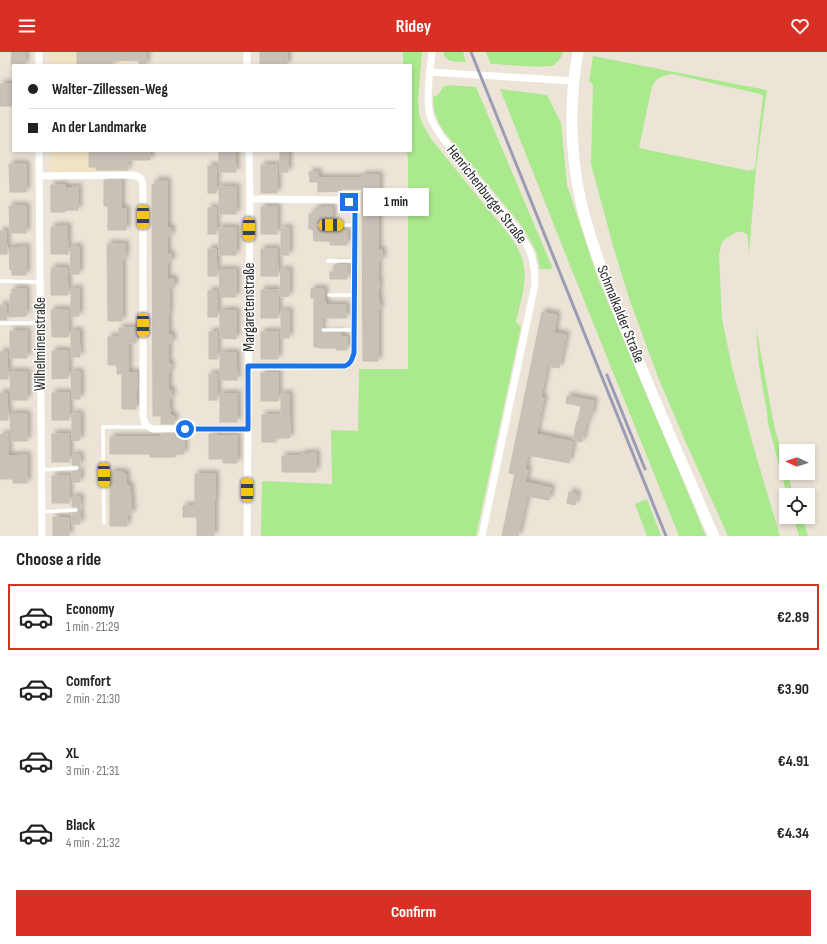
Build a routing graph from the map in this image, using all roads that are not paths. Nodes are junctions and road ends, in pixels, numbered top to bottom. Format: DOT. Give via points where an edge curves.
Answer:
graph roads {
  1 [pos="39,52"];
  2 [pos="247,52"];
  3 [pos="432,52"];
  4 [pos="578,52"];
  5 [pos="39,64"];
  6 [pos="247,64"];
  7 [pos="430,72"];
  8 [pos="574,81"];
  9 [pos="39,152"];
  10 [pos="249,152"];
  11 [pos="39,176"];
  12 [pos="250,198"];
  13 [pos="319,225"];
  14 [pos="355,225"];
  15 [pos="328,261"];
  16 [pos="355,261"];
  17 [pos="0,281"];
  18 [pos="40,282"];
  19 [pos="329,295"];
  20 [pos="354,295"];
  21 [pos="0,323"];
  22 [pos="40,323"];
  23 [pos="323,330"];
  24 [pos="354,330"];
  25 [pos="248,366"];
  26 [pos="148,427"];
  27 [pos="248,429"];
  28 [pos="77,468"];
  29 [pos="41,470"];
  30 [pos="76,510"];
  31 [pos="42,512"];
  32 [pos="104,523"];
  33 [pos="42,536"];
  34 [pos="247,536"];
  35 [pos="482,536"];
  36 [pos="714,536"];
  1 -- 5 [label="street"];
  2 -- 6 [label="street"];
  3 -- 7 [label="street, Henrichenburger Straße"];
  4 -- 8 [label="main road"];
  7 -- 8 [label="street"];
  7 -- 35 [label="street, Henrichenburger Straße" via="428,101 434,126 516,228 529,249 534,268 535,284"];
  8 -- 36 [label="main road, Schmalkalder Straße" via="572,138 581,202 588,225 602,269 651,392"];
  9 -- 11 [label="street, Wilhelminenstraße"];
  10 -- 12 [label="street, Margaretenstraße"];
  11 -- 18 [label="street, Wilhelminenstraße"];
  11 -- 26 [label="street" via="133,175 142,180 143,418"];
  12 -- 14 [label="street" via="344,200 353,206"];
  12 -- 25 [label="street, Margaretenstraße"];
  13 -- 14 [label="lane"];
  14 -- 16 [label="street"];
  15 -- 16 [label="lane"];
  16 -- 20 [label="street"];
  17 -- 18 [label="lane"];
  18 -- 22 [label="street, Wilhelminenstraße"];
  19 -- 20 [label="lane"];
  20 -- 24 [label="street"];
  21 -- 22 [label="lane"];
  22 -- 29 [label="street, Wilhelminenstraße"];
  23 -- 24 [label="lane"];
  24 -- 25 [label="street" via="354,353 349,365"];
  25 -- 27 [label="street, Margaretenstraße"];
  26 -- 27 [label="street"];
  26 -- 32 [label="lane" via="103,427"];
  27 -- 34 [label="street, Margaretenstraße"];
  28 -- 29 [label="lane"];
  29 -- 31 [label="street, Wilhelminenstraße"];
  30 -- 31 [label="lane"];
  31 -- 33 [label="street, Wilhelminenstraße"];
}
